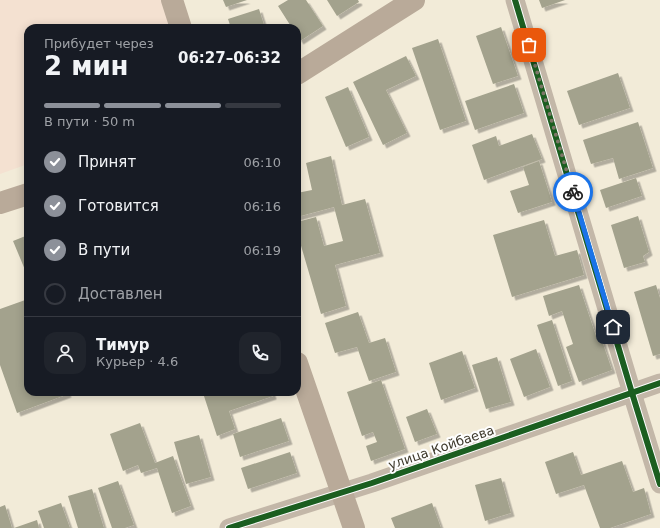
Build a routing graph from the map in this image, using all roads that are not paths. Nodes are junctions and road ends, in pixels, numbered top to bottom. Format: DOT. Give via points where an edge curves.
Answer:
graph roads {
  1 [pos="172,0"];
  2 [pos="414,0"];
  3 [pos="516,0"];
  4 [pos="180,24"];
  5 [pos="301,71"];
  6 [pos="24,195"];
  7 [pos="0,203"];
  8 [pos="301,374"];
  9 [pos="660,383"];
  10 [pos="632,393"];
  11 [pos="660,484"];
  12 [pos="342,492"];
  13 [pos="229,528"];
  14 [pos="354,528"];
  1 -- 4 [label="main road"];
  2 -- 5 [label="main road"];
  3 -- 10 [label="street"];
  6 -- 7 [label="main road"];
  8 -- 12 [label="main road"];
  9 -- 10 [label="street, улица Койбаева"];
  10 -- 11 [label="street"];
  10 -- 12 [label="street, улица Койбаева"];
  12 -- 13 [label="street, улица Койбаева"];
  12 -- 14 [label="main road"];
}
